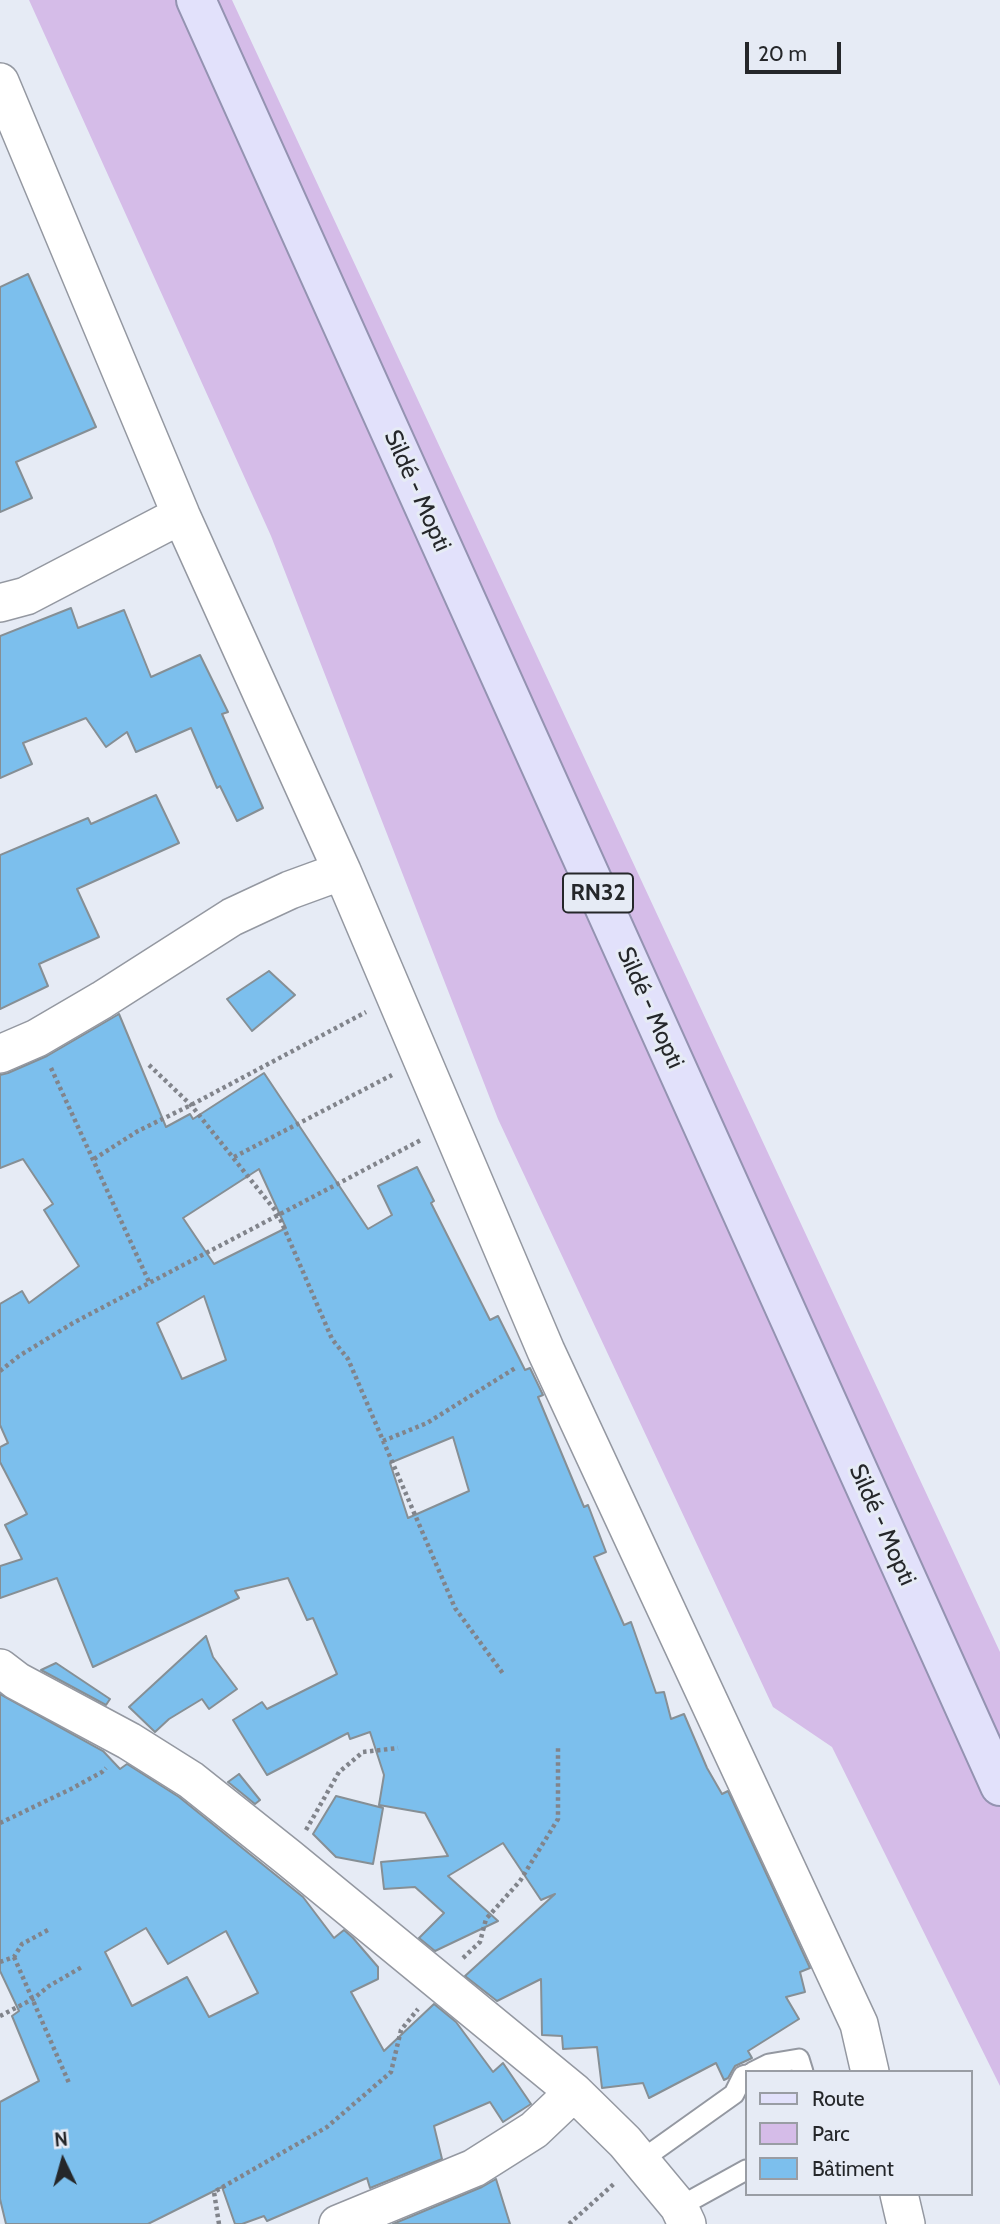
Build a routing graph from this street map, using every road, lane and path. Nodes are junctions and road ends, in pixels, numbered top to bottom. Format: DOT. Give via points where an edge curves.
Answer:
graph roads {
  1 [pos="196,0"];
  2 [pos="0,82"];
  3 [pos="181,515"];
  4 [pos="0,603"];
  5 [pos="342,871"];
  6 [pos="395,997"];
  7 [pos="37,1038"];
  8 [pos="0,1054"];
  9 [pos="421,1060"];
  10 [pos="149,1065"];
  11 [pos="191,1105"];
  12 [pos="449,1125"];
  13 [pos="234,1157"];
  14 [pos="94,1159"];
  15 [pos="278,1214"];
  16 [pos="150,1284"];
  17 [pos="545,1351"];
  18 [pos="0,1371"];
  19 [pos="383,1441"];
  20 [pos="0,1668"];
  21 [pos="504,1675"];
  22 [pos="129,1741"];
  23 [pos="398,1748"];
  24 [pos="1000,1786"];
  25 [pos="0,1823"];
  26 [pos="289,1858"];
  27 [pos="48,1930"];
  28 [pos="14,1957"];
  29 [pos="0,1962"];
  30 [pos="82,1968"];
  31 [pos="33,1999"];
  32 [pos="0,2016"];
  33 [pos="757,2070"];
  34 [pos="802,2070"];
  35 [pos="870,2070"];
  36 [pos="744,2076"];
  37 [pos="69,2083"];
  38 [pos="574,2092"];
  39 [pos="640,2161"];
  40 [pos="744,2171"];
  41 [pos="899,2196"];
  42 [pos="683,2216"];
  43 [pos="338,2224"];
  44 [pos="569,2224"];
  45 [pos="906,2224"];
  1 -- 24 [label="main road, Sildé - Mopti / RN32"];
  2 -- 3 [label="street"];
  3 -- 4 [label="street" via="26,596"];
  3 -- 5 [label="street"];
  5 -- 6 [label="street"];
  5 -- 7 [label="street" via="232,917"];
  6 -- 9 [label="street"];
  6 -- 11 [label="path"];
  7 -- 8 [label="street"];
  7 -- 14 [label="path"];
  9 -- 12 [label="street"];
  9 -- 13 [label="path"];
  10 -- 11 [label="path"];
  11 -- 13 [label="path"];
  11 -- 14 [label="path"];
  12 -- 15 [label="path"];
  12 -- 17 [label="street"];
  13 -- 15 [label="path"];
  14 -- 16 [label="path"];
  15 -- 16 [label="path"];
  15 -- 19 [label="path"];
  16 -- 18 [label="path" via="73,1323"];
  17 -- 19 [label="path" via="427,1423"];
  17 -- 35 [label="street" via="859,2024"];
  19 -- 21 [label="path" via="455,1608"];
  20 -- 22 [label="street"];
  22 -- 25 [label="path" via="102,1772"];
  22 -- 26 [label="street" via="191,1780"];
  23 -- 26 [label="path" via="363,1752 339,1772"];
  26 -- 38 [label="street"];
  27 -- 28 [label="path" via="22,1944"];
  28 -- 29 [label="path"];
  28 -- 31 [label="path"];
  30 -- 31 [label="path"];
  31 -- 32 [label="path"];
  31 -- 37 [label="path"];
  33 -- 34 [label="lane" via="799,2059"];
  36 -- 39 [label="lane" via="734,2094"];
  38 -- 39 [label="street"];
  38 -- 43 [label="street" via="534,2130 474,2168"];
  39 -- 42 [label="street"];
  39 -- 44 [label="path"];
  40 -- 42 [label="lane"];
  41 -- 45 [label="street"];
}
